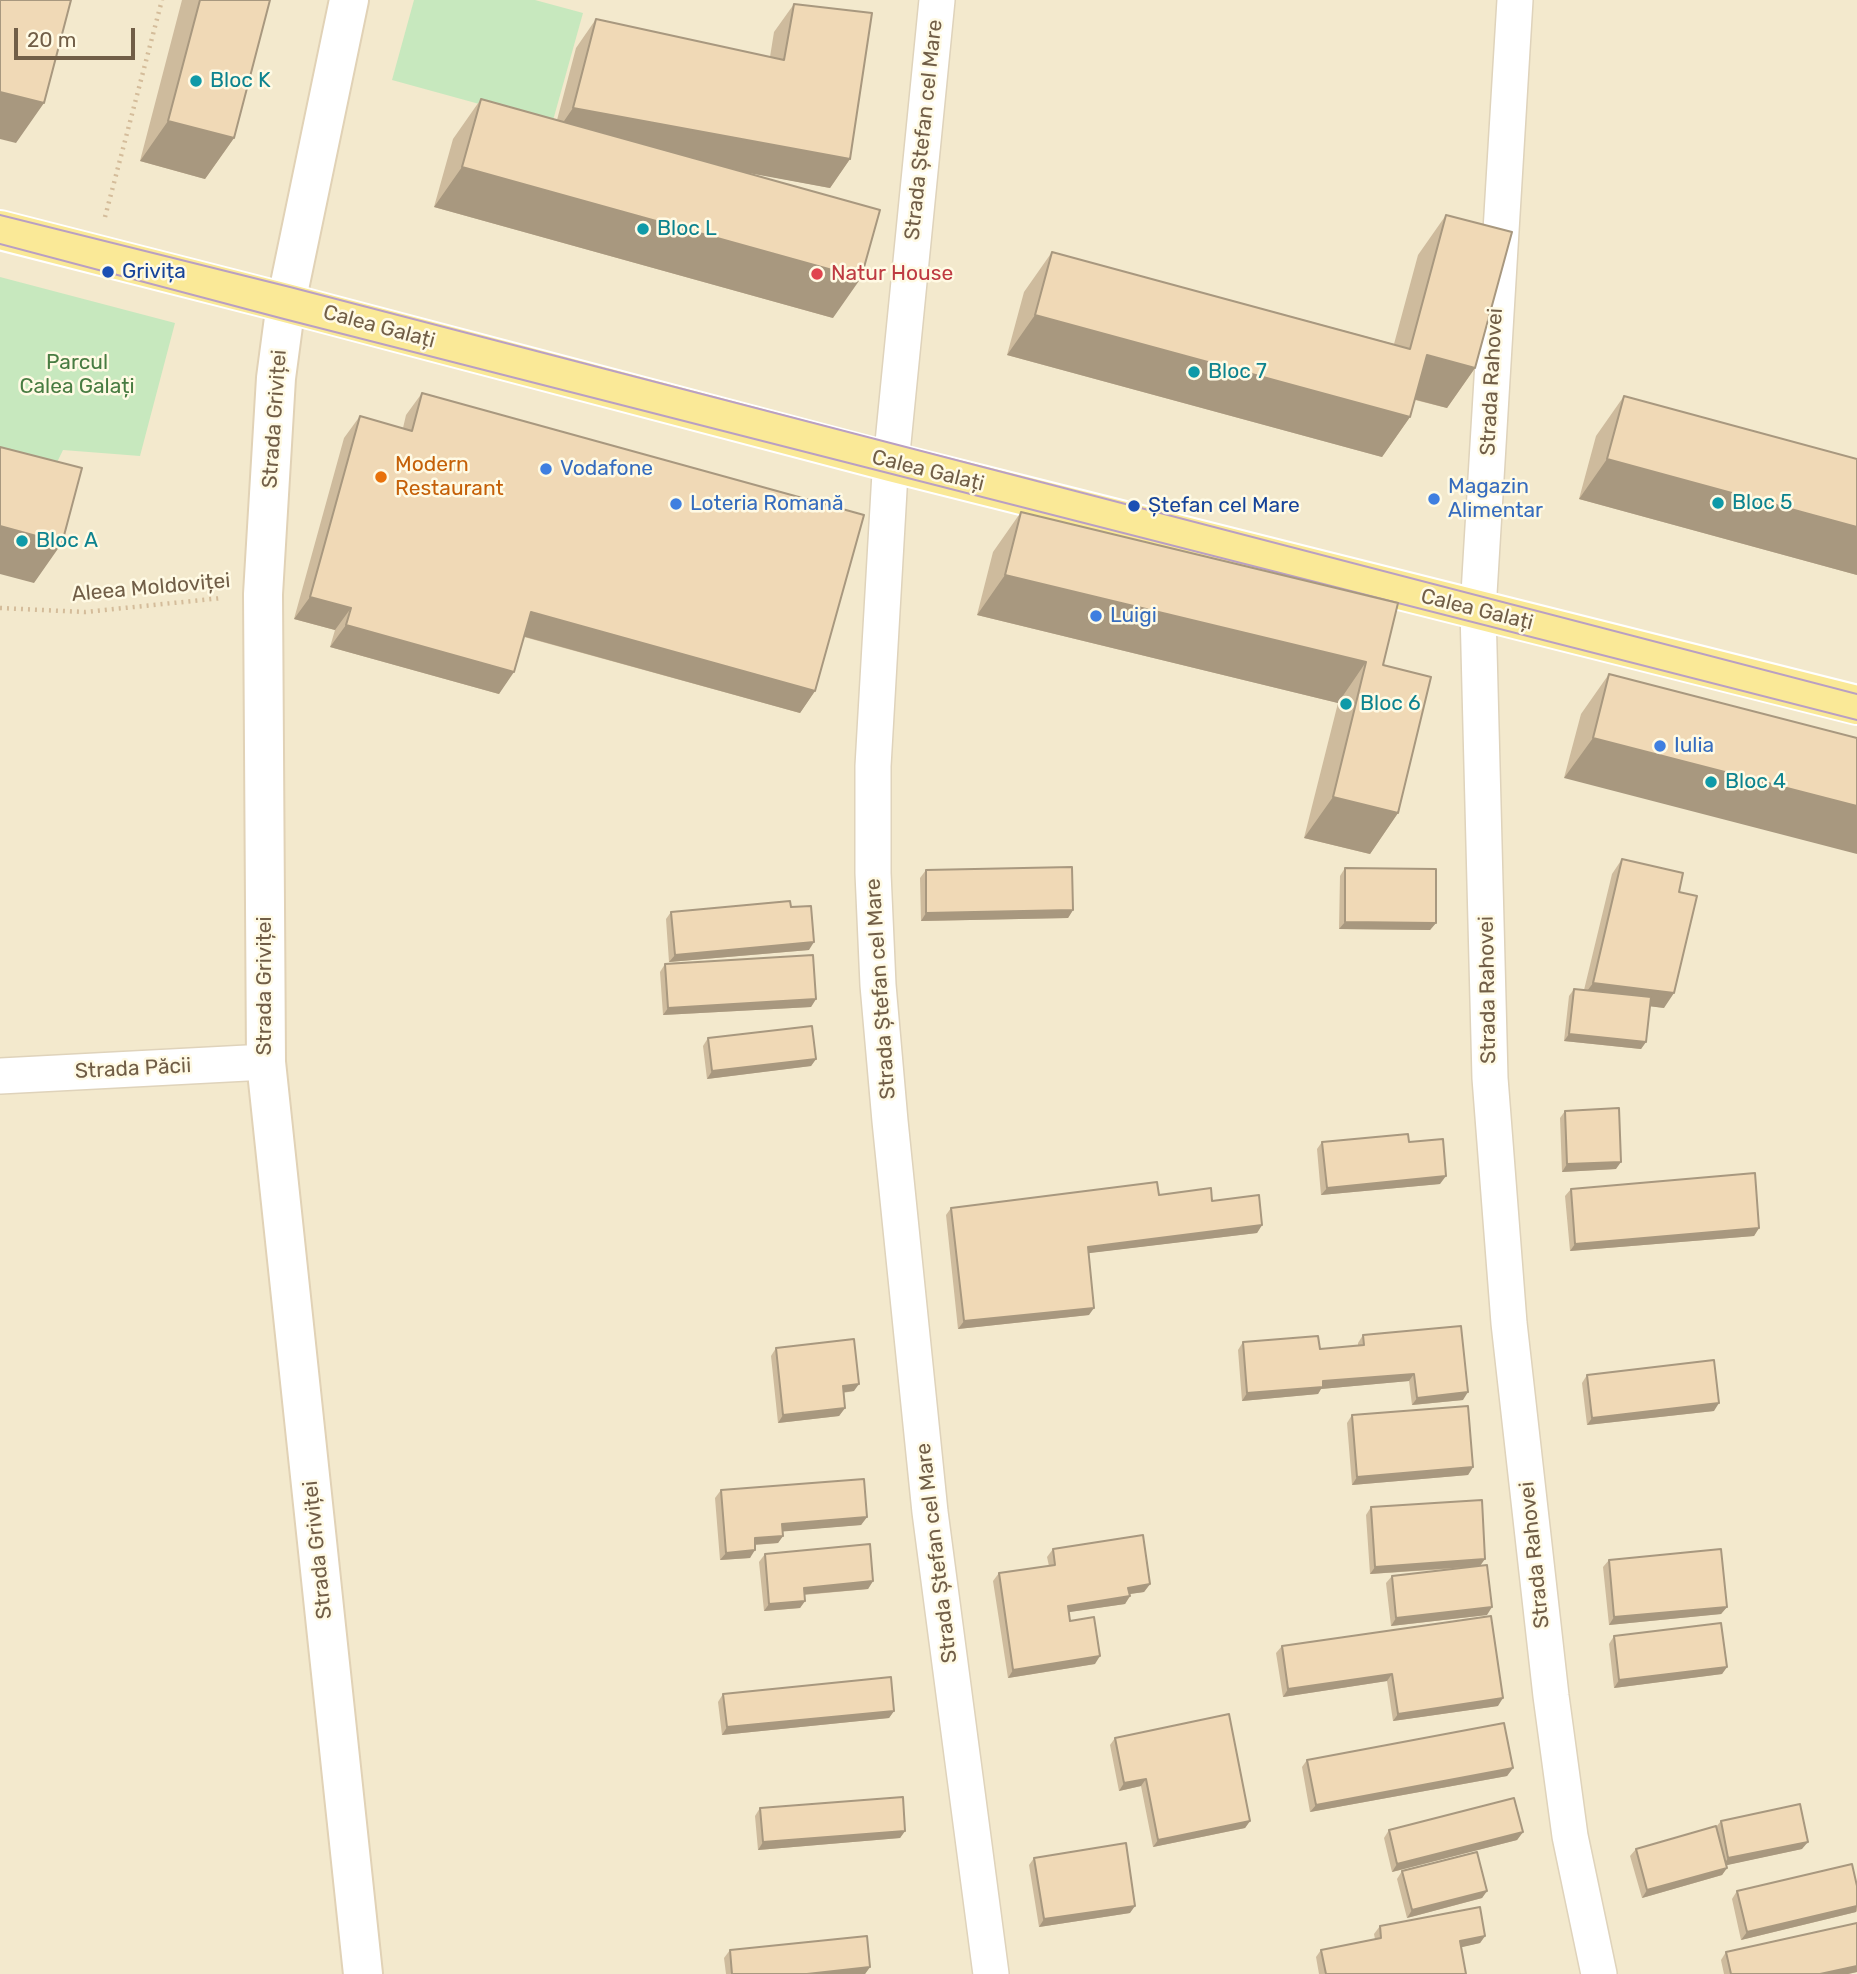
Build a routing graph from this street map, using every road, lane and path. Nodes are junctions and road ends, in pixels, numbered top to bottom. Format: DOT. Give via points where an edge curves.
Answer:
graph roads {
  1 [pos="162,0"];
  2 [pos="349,0"];
  3 [pos="937,0"];
  4 [pos="1515,0"];
  5 [pos="0,230"];
  6 [pos="96,255"];
  7 [pos="286,303"];
  8 [pos="890,462"];
  9 [pos="263,594"];
  10 [pos="0,608"];
  11 [pos="1478,610"];
  12 [pos="1857,705"];
  13 [pos="266,1062"];
  14 [pos="0,1076"];
  15 [pos="363,1974"];
  16 [pos="990,1974"];
  17 [pos="1599,1974"];
  1 -- 6 [label="path"];
  2 -- 7 [label="main road, Strada Griviței"];
  3 -- 8 [label="street, Strada Ștefan cel Mare"];
  4 -- 11 [label="street, Strada Rahovei"];
  5 -- 6 [label="main road, Calea Galați"];
  6 -- 7 [label="main road, Calea Galați"];
  7 -- 8 [label="main road, Calea Galați"];
  7 -- 9 [label="main road, Strada Griviței" via="276,378"];
  8 -- 11 [label="main road, Calea Galați"];
  8 -- 16 [label="street, Strada Ștefan cel Mare" via="873,766 878,985 930,1512"];
  9 -- 10 [label="path, Aleea Moldoviței" via="85,612"];
  9 -- 13 [label="main road, Strada Griviței"];
  11 -- 12 [label="main road, Calea Galați"];
  11 -- 17 [label="street, Strada Rahovei" via="1490,1077 1509,1323 1570,1836"];
  13 -- 14 [label="street, Strada Păcii"];
  13 -- 15 [label="main road, Strada Griviței"];
}
